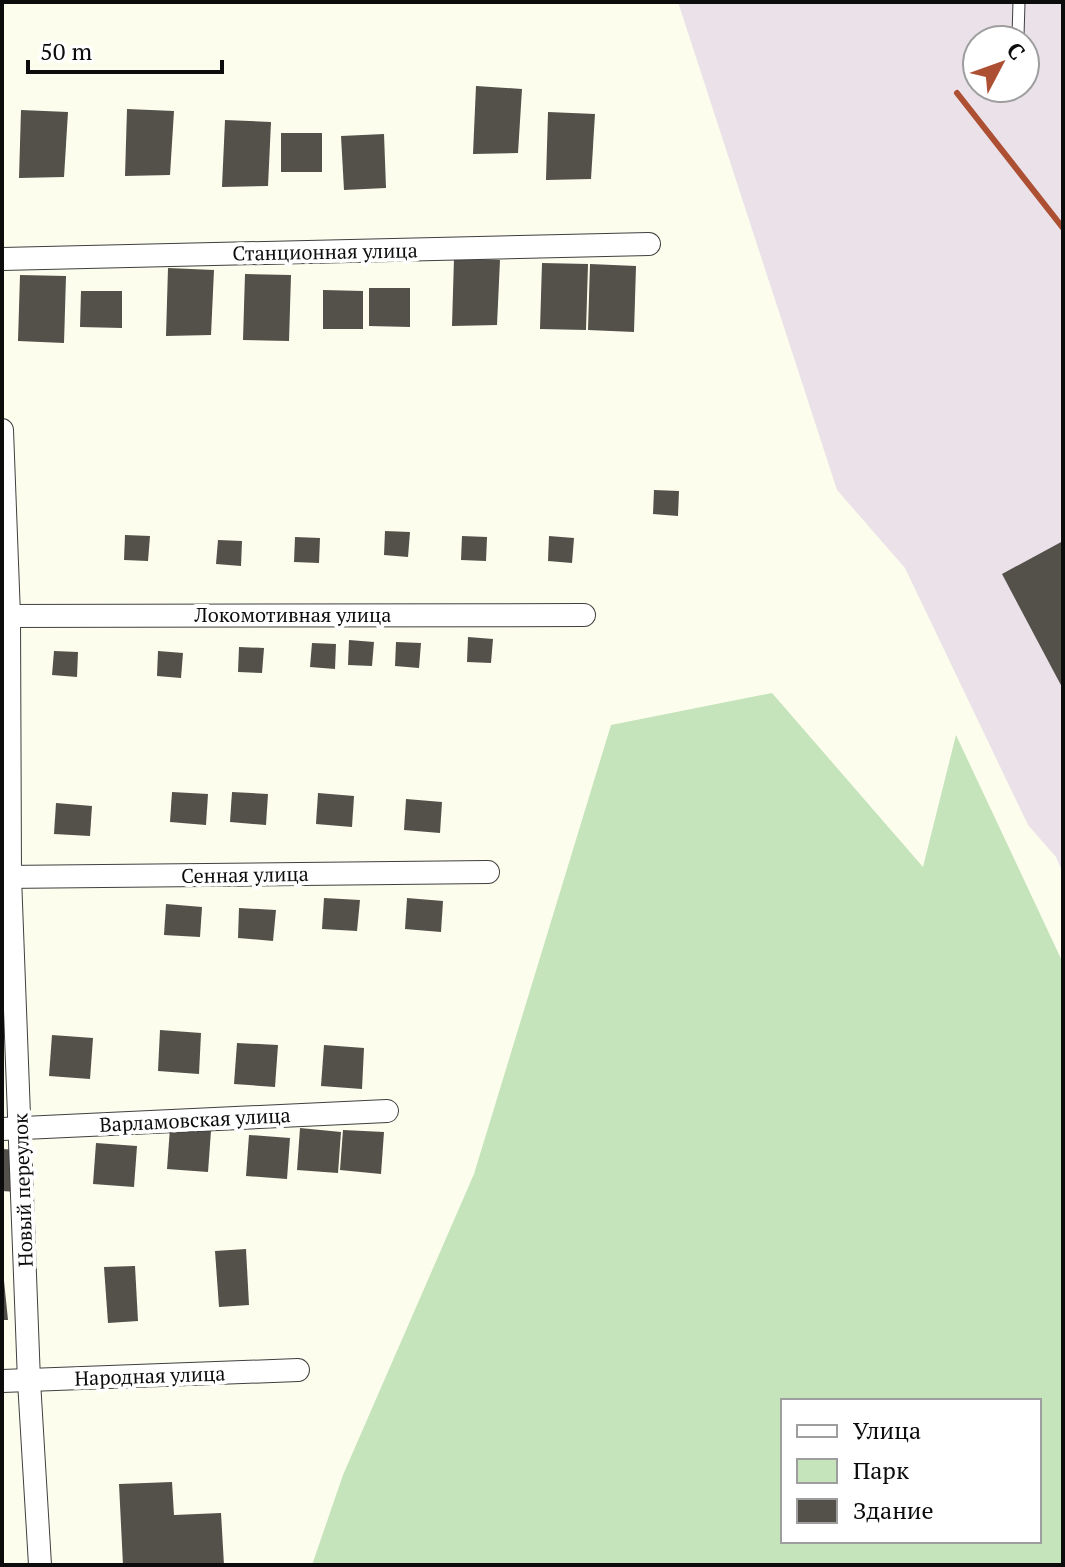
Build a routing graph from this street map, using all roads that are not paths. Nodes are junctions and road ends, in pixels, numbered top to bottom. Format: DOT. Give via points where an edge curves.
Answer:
graph roads {
  1 [pos="1019,2"];
  2 [pos="1018,24"];
  3 [pos="649,244"];
  4 [pos="2,259"];
  5 [pos="2,430"];
  6 [pos="584,615"];
  7 [pos="6,616"];
  8 [pos="488,872"];
  9 [pos="6,877"];
  10 [pos="387,1111"];
  11 [pos="12,1129"];
  12 [pos="298,1370"];
  13 [pos="2,1381"];
  14 [pos="29,1381"];
  15 [pos="40,1565"];
  1 -- 2 [label="lane"];
  3 -- 4 [label="street, Станционная улица"];
  5 -- 7 [label="street, Новый переулок"];
  6 -- 7 [label="street, Локомотивная улица"];
  7 -- 9 [label="street, Новый переулок"];
  8 -- 9 [label="street, Сенная улица"];
  9 -- 11 [label="street, Новый переулок"];
  10 -- 11 [label="street, Варламовская улица"];
  11 -- 14 [label="street, Новый переулок"];
  12 -- 14 [label="street, Народная улица"];
  13 -- 14 [label="street, Народная улица"];
  14 -- 15 [label="street, Новый переулок"];
}
